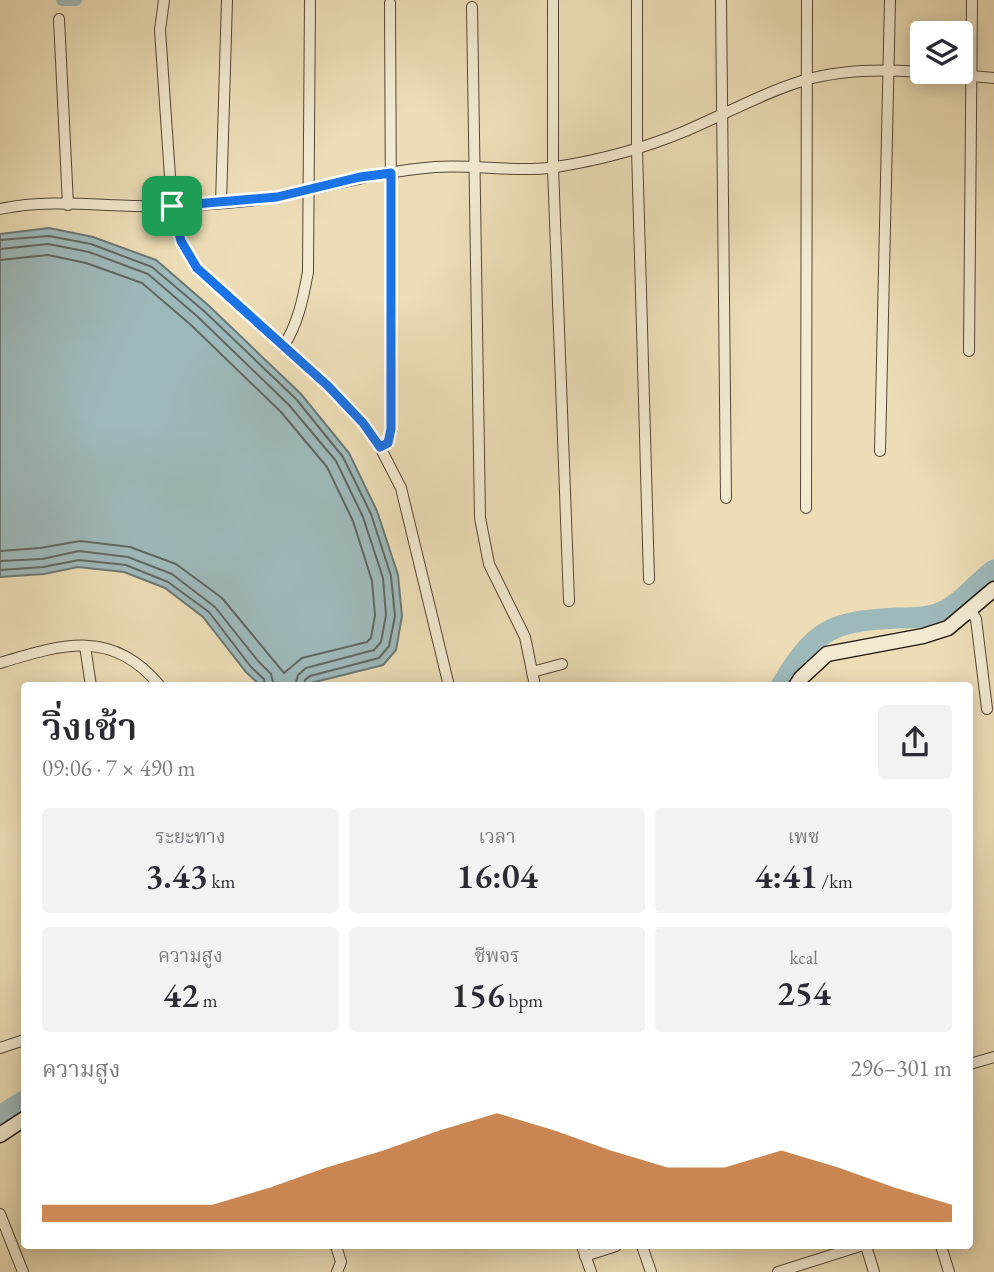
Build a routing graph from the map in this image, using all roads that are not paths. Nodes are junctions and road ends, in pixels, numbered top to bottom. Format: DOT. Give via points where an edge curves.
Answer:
graph roads {
  1 [pos="164,0"];
  2 [pos="227,0"];
  3 [pos="310,0"];
  4 [pos="553,0"];
  5 [pos="637,0"];
  6 [pos="721,0"];
  7 [pos="807,0"];
  8 [pos="890,0"];
  9 [pos="972,0"];
  10 [pos="390,3"];
  11 [pos="472,7"];
  12 [pos="60,19"];
  13 [pos="972,21"];
  14 [pos="888,72"];
  15 [pos="910,73"];
  16 [pos="973,76"];
  17 [pos="994,78"];
  18 [pos="807,80"];
  19 [pos="972,84"];
  20 [pos="722,114"];
  21 [pos="637,149"];
  22 [pos="473,167"];
  23 [pos="553,167"];
  24 [pos="391,173"];
  25 [pos="308,189"];
  26 [pos="221,203"];
  27 [pos="68,205"];
  28 [pos="172,206"];
  29 [pos="0,209"];
  30 [pos="283,347"];
  31 [pos="969,351"];
  32 [pos="380,447"];
  33 [pos="880,450"];
  34 [pos="726,498"];
  35 [pos="806,508"];
  36 [pos="649,579"];
  37 [pos="994,589"];
  38 [pos="569,601"];
  39 [pos="971,611"];
  40 [pos="85,646"];
  41 [pos="0,663"];
  42 [pos="562,664"];
  43 [pos="532,672"];
  44 [pos="90,682"];
  45 [pos="156,682"];
  46 [pos="448,682"];
  47 [pos="534,682"];
  48 [pos="798,682"];
  49 [pos="987,709"];
  50 [pos="21,1041"];
  51 [pos="0,1048"];
  52 [pos="994,1057"];
  53 [pos="973,1063"];
  54 [pos="21,1121"];
  55 [pos="0,1135"];
  56 [pos="0,1214"];
  57 [pos="337,1249"];
  58 [pos="643,1249"];
  59 [pos="851,1249"];
  60 [pos="867,1249"];
  61 [pos="942,1249"];
  62 [pos="584,1251"];
  63 [pos="23,1272"];
  64 [pos="337,1272"];
  65 [pos="591,1272"];
  66 [pos="651,1272"];
  67 [pos="778,1272"];
  68 [pos="874,1272"];
  69 [pos="949,1272"];
  1 -- 28 [label="street" via="160,30"];
  2 -- 26 [label="street"];
  3 -- 25 [label="street"];
  4 -- 23 [label="street"];
  5 -- 21 [label="street"];
  6 -- 20 [label="street"];
  7 -- 18 [label="street"];
  8 -- 14 [label="street"];
  9 -- 13 [label="street"];
  10 -- 24 [label="street"];
  11 -- 22 [label="street"];
  12 -- 27 [label="street"];
  14 -- 15 [label="street"];
  14 -- 18 [label="street" via="852,71"];
  14 -- 33 [label="street"];
  16 -- 17 [label="street"];
  18 -- 20 [label="street"];
  18 -- 35 [label="street"];
  19 -- 31 [label="street"];
  20 -- 21 [label="street"];
  20 -- 34 [label="street"];
  21 -- 23 [label="street"];
  21 -- 36 [label="street"];
  22 -- 23 [label="street"];
  22 -- 24 [label="street"];
  22 -- 43 [label="street" via="480,518 489,564 525,637"];
  23 -- 38 [label="street"];
  24 -- 25 [label="street"];
  24 -- 32 [label="street" via="391,429 388,443"];
  25 -- 26 [label="street"];
  25 -- 30 [label="street" via="308,272 302,305"];
  26 -- 28 [label="street"];
  27 -- 28 [label="street"];
  27 -- 29 [label="street"];
  28 -- 30 [label="street" via="181,241 197,268"];
  30 -- 32 [label="street" via="328,386"];
  32 -- 46 [label="street" via="401,488"];
  37 -- 39 [label="street"];
  39 -- 48 [label="street" via="948,628 923,636 827,654"];
  39 -- 49 [label="street"];
  40 -- 41 [label="street" via="51,647"];
  40 -- 44 [label="street"];
  40 -- 45 [label="street" via="115,651 136,661"];
  42 -- 43 [label="street"];
  43 -- 47 [label="street"];
  50 -- 51 [label="street"];
  52 -- 53 [label="street"];
  54 -- 55 [label="street"];
  56 -- 63 [label="street"];
  57 -- 64 [label="street" via="341,1262"];
  58 -- 66 [label="street"];
  59 -- 67 [label="street"];
  60 -- 68 [label="street"];
  61 -- 69 [label="street"];
  62 -- 65 [label="street"];
}
